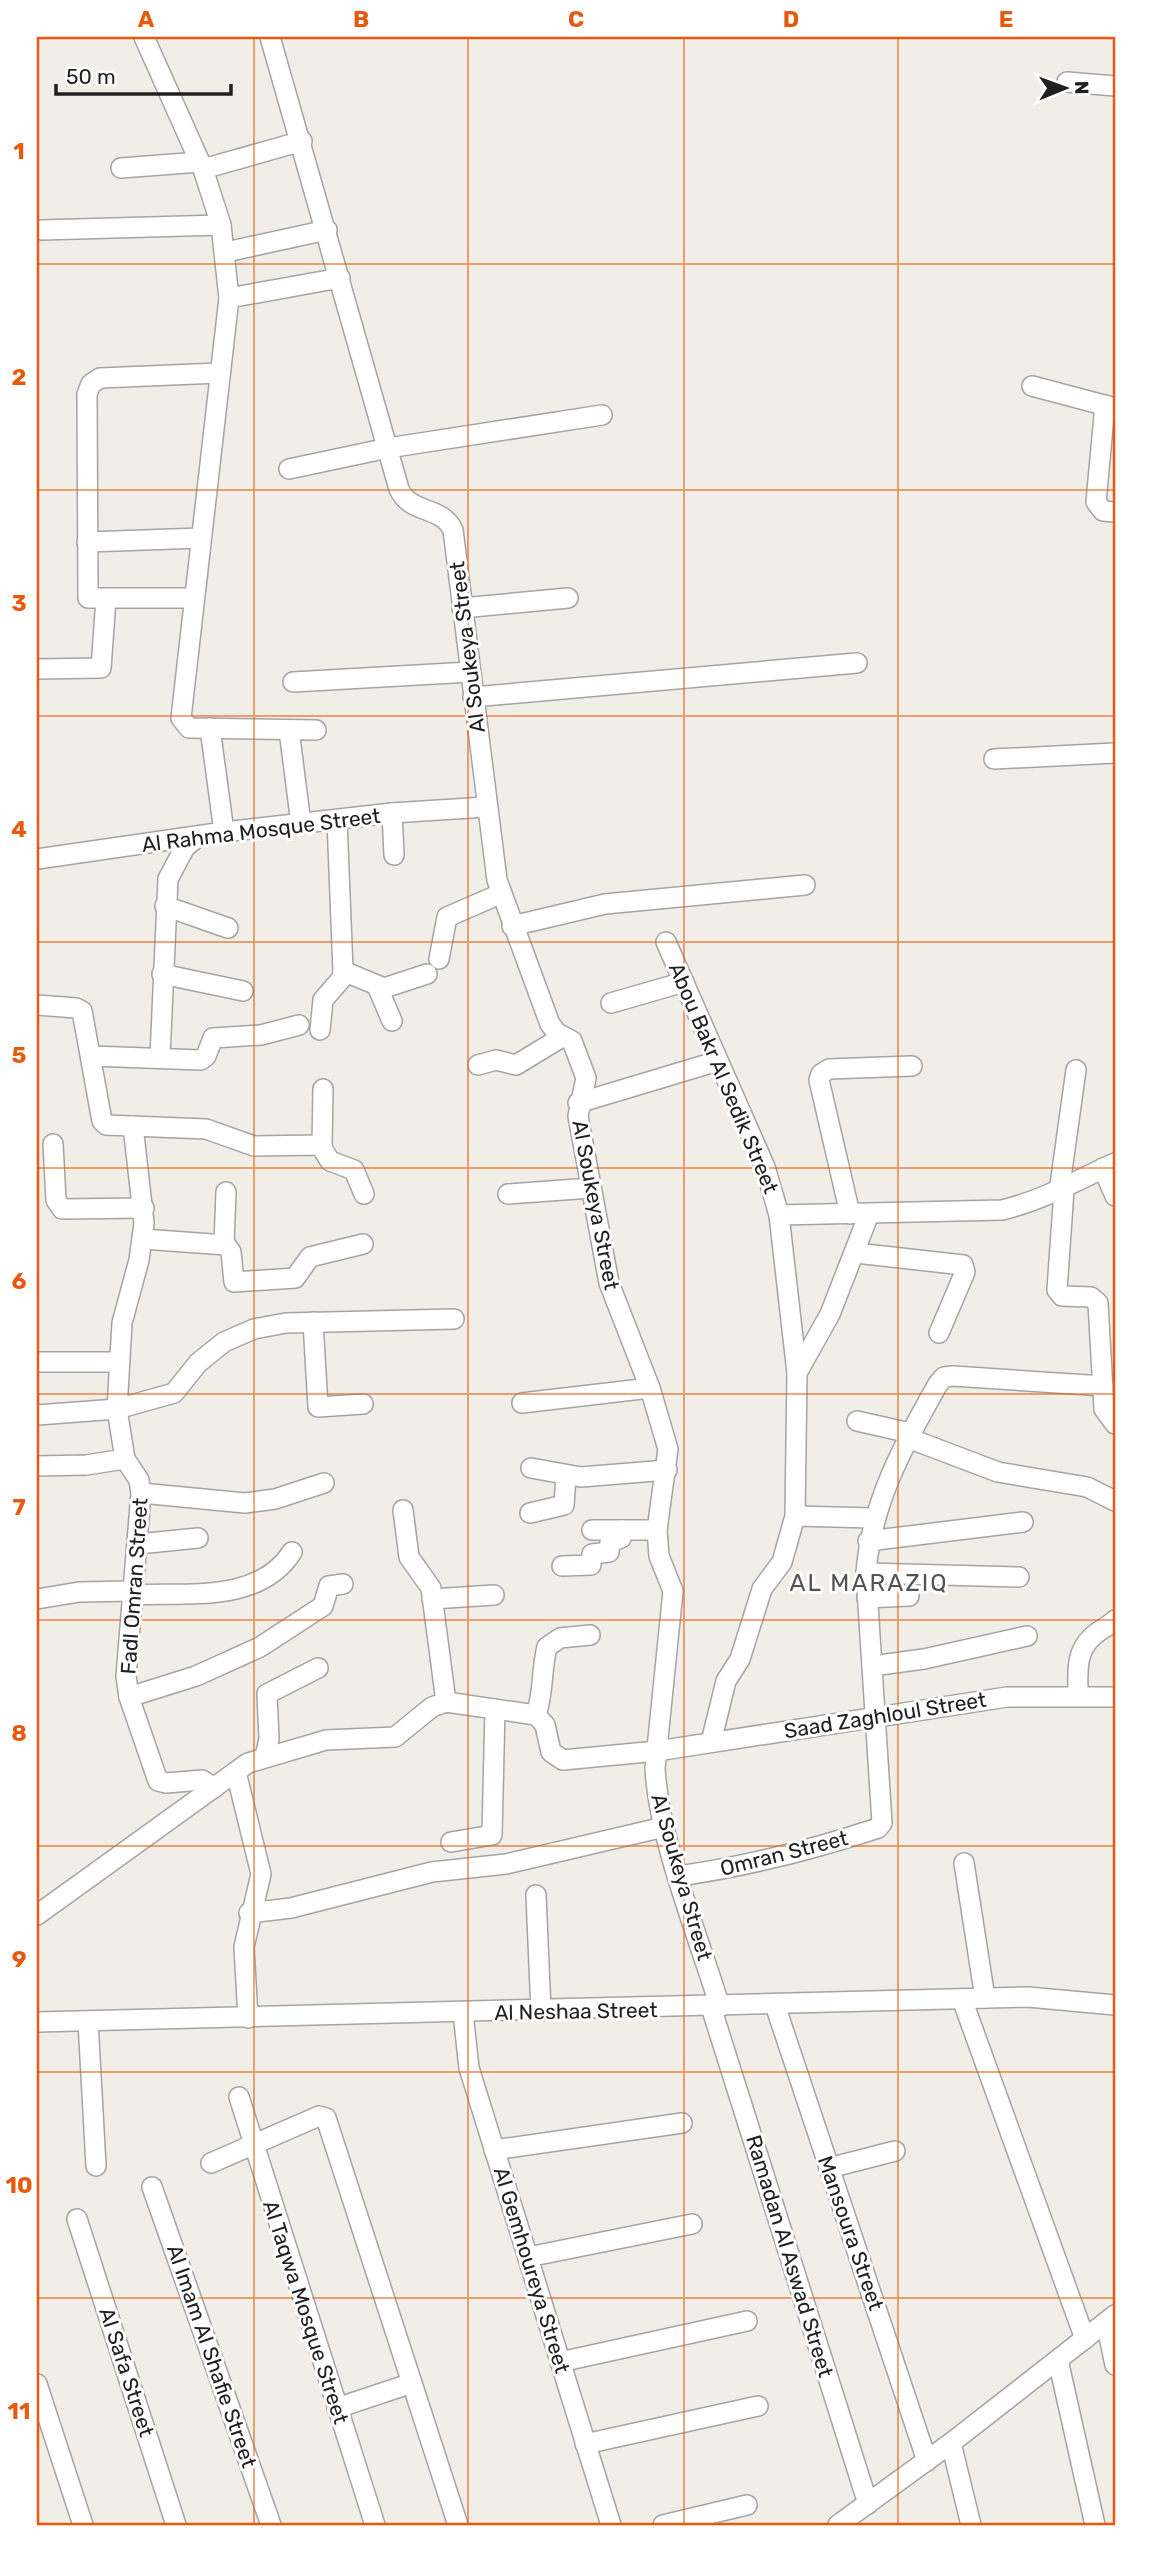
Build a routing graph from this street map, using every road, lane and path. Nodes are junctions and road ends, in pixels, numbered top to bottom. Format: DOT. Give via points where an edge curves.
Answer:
graph roads {
  1 [pos="144,37"];
  2 [pos="270,37"];
  3 [pos="1067,82"];
  4 [pos="1115,86"];
  5 [pos="302,141"];
  6 [pos="202,165"];
  7 [pos="121,168"];
  8 [pos="221,225"];
  9 [pos="41,230"];
  10 [pos="327,230"];
  11 [pos="226,253"];
  12 [pos="340,278"];
  13 [pos="229,298"];
  14 [pos="219,373"];
  15 [pos="1032,386"];
  16 [pos="1110,406"];
  17 [pos="602,415"];
  18 [pos="388,448"];
  19 [pos="289,469"];
  20 [pos="1115,512"];
  21 [pos="201,538"];
  22 [pos="87,542"];
  23 [pos="194,598"];
  24 [pos="568,598"];
  25 [pos="106,599"];
  26 [pos="463,608"];
  27 [pos="857,663"];
  28 [pos="37,669"];
  29 [pos="470,672"];
  30 [pos="293,681"];
  31 [pos="473,697"];
  32 [pos="210,728"];
  33 [pos="289,730"];
  34 [pos="316,730"];
  35 [pos="1115,753"];
  36 [pos="994,759"];
  37 [pos="486,807"];
  38 [pos="392,813"];
  39 [pos="337,820"];
  40 [pos="301,824"];
  41 [pos="224,832"];
  42 [pos="199,836"];
  43 [pos="394,855"];
  44 [pos="37,859"];
  45 [pos="806,885"];
  46 [pos="500,894"];
  47 [pos="166,906"];
  48 [pos="512,926"];
  49 [pos="228,928"];
  50 [pos="666,942"];
  51 [pos="343,971"];
  52 [pos="162,974"];
  53 [pos="684,982"];
  54 [pos="377,986"];
  55 [pos="243,991"];
  56 [pos="611,1003"];
  57 [pos="37,1005"];
  58 [pos="392,1021"];
  59 [pos="299,1025"];
  60 [pos="320,1030"];
  61 [pos="562,1037"];
  62 [pos="91,1056"];
  63 [pos="160,1057"];
  64 [pos="718,1061"];
  65 [pos="478,1065"];
  66 [pos="912,1066"];
  67 [pos="1076,1070"];
  68 [pos="323,1089"];
  69 [pos="578,1103"];
  70 [pos="132,1126"];
  71 [pos="53,1144"];
  72 [pos="322,1146"];
  73 [pos="1109,1165"];
  74 [pos="591,1188"];
  75 [pos="1062,1191"];
  76 [pos="226,1192"];
  77 [pos="364,1194"];
  78 [pos="508,1194"];
  79 [pos="1115,1196"];
  80 [pos="144,1208"];
  81 [pos="859,1214"];
  82 [pos="779,1215"];
  83 [pos="143,1239"];
  84 [pos="224,1244"];
  85 [pos="363,1244"];
  86 [pos="856,1253"];
  87 [pos="454,1319"];
  88 [pos="313,1322"];
  89 [pos="939,1333"];
  90 [pos="37,1362"];
  91 [pos="117,1362"];
  92 [pos="797,1373"];
  93 [pos="1103,1387"];
  94 [pos="650,1388"];
  95 [pos="522,1403"];
  96 [pos="363,1404"];
  97 [pos="117,1409"];
  98 [pos="37,1415"];
  99 [pos="857,1421"];
  100 [pos="1115,1424"];
  101 [pos="909,1435"];
  102 [pos="125,1459"];
  103 [pos="37,1466"];
  104 [pos="531,1468"];
  105 [pos="667,1470"];
  106 [pos="566,1475"];
  107 [pos="324,1483"];
  108 [pos="141,1493"];
  109 [pos="1115,1501"];
  110 [pos="403,1510"];
  111 [pos="530,1513"];
  112 [pos="795,1516"];
  113 [pos="873,1518"];
  114 [pos="1023,1522"];
  115 [pos="592,1530"];
  116 [pos="622,1530"];
  117 [pos="657,1530"];
  118 [pos="198,1538"];
  119 [pos="868,1541"];
  120 [pos="138,1544"];
  121 [pos="292,1552"];
  122 [pos="562,1566"];
  123 [pos="866,1573"];
  124 [pos="1019,1577"];
  125 [pos="343,1584"];
  126 [pos="134,1593"];
  127 [pos="494,1595"];
  128 [pos="909,1596"];
  129 [pos="867,1598"];
  130 [pos="37,1599"];
  131 [pos="432,1599"];
  132 [pos="1115,1620"];
  133 [pos="590,1635"];
  134 [pos="1027,1636"];
  135 [pos="872,1666"];
  136 [pos="318,1668"];
  137 [pos="1078,1695"];
  138 [pos="129,1697"];
  139 [pos="1115,1697"];
  140 [pos="446,1702"];
  141 [pos="495,1709"];
  142 [pos="536,1715"];
  143 [pos="876,1717"];
  144 [pos="710,1742"];
  145 [pos="657,1751"];
  146 [pos="265,1757"];
  147 [pos="236,1772"];
  148 [pos="214,1788"];
  149 [pos="664,1827"];
  150 [pos="452,1842"];
  151 [pos="964,1863"];
  152 [pos="679,1876"];
  153 [pos="536,1895"];
  154 [pos="249,1913"];
  155 [pos="37,1915"];
  156 [pos="985,1998"];
  157 [pos="962,1999"];
  158 [pos="775,2005"];
  159 [pos="1115,2006"];
  160 [pos="716,2007"];
  161 [pos="541,2011"];
  162 [pos="463,2013"];
  163 [pos="248,2018"];
  164 [pos="88,2021"];
  165 [pos="37,2022"];
  166 [pos="239,2097"];
  167 [pos="682,2123"];
  168 [pos="252,2145"];
  169 [pos="494,2150"];
  170 [pos="895,2151"];
  171 [pos="211,2163"];
  172 [pos="96,2166"];
  173 [pos="829,2168"];
  174 [pos="152,2187"];
  175 [pos="77,2219"];
  176 [pos="692,2224"];
  177 [pos="528,2257"];
  178 [pos="1110,2319"];
  179 [pos="747,2321"];
  180 [pos="1085,2339"];
  181 [pos="1058,2360"];
  182 [pos="560,2362"];
  183 [pos="1115,2365"];
  184 [pos="412,2383"];
  185 [pos="37,2384"];
  186 [pos="758,2406"];
  187 [pos="337,2408"];
  188 [pos="951,2443"];
  189 [pos="585,2444"];
  190 [pos="927,2460"];
  191 [pos="868,2504"];
  192 [pos="747,2505"];
  193 [pos="83,2525"];
  194 [pos="176,2525"];
  195 [pos="271,2525"];
  196 [pos="375,2525"];
  197 [pos="458,2525"];
  198 [pos="611,2525"];
  199 [pos="663,2525"];
  200 [pos="838,2525"];
  201 [pos="971,2525"];
  202 [pos="1095,2525"];
  1 -- 6 [label="street"];
  2 -- 5 [label="street, Al Soukeya Street"];
  3 -- 4 [label="street"];
  5 -- 6 [label="street"];
  5 -- 10 [label="street, Al Soukeya Street"];
  6 -- 7 [label="street"];
  6 -- 8 [label="street"];
  8 -- 9 [label="street"];
  8 -- 11 [label="street"];
  10 -- 11 [label="street"];
  10 -- 12 [label="street, Al Soukeya Street"];
  11 -- 13 [label="street"];
  12 -- 13 [label="street"];
  12 -- 18 [label="street, Al Soukeya Street"];
  13 -- 14 [label="street"];
  14 -- 21 [label="street"];
  14 -- 22 [label="street" via="100,378 91,384 87,394"];
  15 -- 16 [label="street"];
  16 -- 20 [label="street" via="1096,502 1103,511"];
  17 -- 18 [label="street"];
  18 -- 19 [label="street"];
  18 -- 26 [label="street, Al Soukeya Street" via="403,497 417,508 443,515 453,530"];
  21 -- 22 [label="street"];
  21 -- 23 [label="street"];
  22 -- 25 [label="street" via="86,594 91,599"];
  23 -- 25 [label="street"];
  23 -- 32 [label="street" via="181,718 190,727"];
  24 -- 26 [label="street"];
  25 -- 28 [label="street" via="101,668"];
  26 -- 29 [label="street, Al Soukeya Street"];
  27 -- 31 [label="street"];
  29 -- 30 [label="street"];
  29 -- 31 [label="street, Al Soukeya Street"];
  31 -- 37 [label="street, Al Soukeya Street"];
  32 -- 33 [label="street"];
  32 -- 41 [label="street"];
  33 -- 34 [label="street"];
  33 -- 40 [label="street"];
  35 -- 36 [label="street"];
  37 -- 38 [label="street, Al Rahma Mosque Street"];
  37 -- 46 [label="street, Al Soukeya Street"];
  38 -- 39 [label="street, Al Rahma Mosque Street"];
  38 -- 43 [label="street"];
  39 -- 40 [label="street, Al Rahma Mosque Street"];
  39 -- 51 [label="street"];
  40 -- 41 [label="street, Al Rahma Mosque Street"];
  41 -- 42 [label="street, Al Rahma Mosque Street"];
  42 -- 44 [label="street, Al Rahma Mosque Street"];
  42 -- 47 [label="street" via="174,862"];
  45 -- 48 [label="street" via="617,902"];
  46 -- 48 [label="street, Al Soukeya Street"];
  46 -- 54 [label="street" via="447,917 433,966 390,987"];
  47 -- 49 [label="street"];
  47 -- 52 [label="street"];
  48 -- 61 [label="street, Al Soukeya Street" via="550,1024"];
  50 -- 53 [label="street, Abou Bakr Al Sedik Street"];
  51 -- 54 [label="street"];
  51 -- 60 [label="street" via="323,1000"];
  52 -- 55 [label="street"];
  52 -- 63 [label="street"];
  53 -- 56 [label="street"];
  53 -- 64 [label="street, Abou Bakr Al Sedik Street"];
  54 -- 58 [label="street"];
  57 -- 62 [label="street" via="76,1008 84,1018"];
  59 -- 63 [label="street" via="261,1035 214,1038 201,1060"];
  61 -- 65 [label="street" via="516,1065 492,1060"];
  61 -- 69 [label="street, Al Soukeya Street" via="575,1045 586,1078"];
  62 -- 63 [label="street"];
  62 -- 70 [label="street" via="103,1123"];
  64 -- 69 [label="street"];
  64 -- 82 [label="street, Abou Bakr Al Sedik Street" via="765,1167"];
  66 -- 81 [label="street" via="829,1069 821,1074 819,1080"];
  67 -- 75 [label="street"];
  68 -- 72 [label="street"];
  69 -- 74 [label="street, Al Soukeya Street"];
  70 -- 72 [label="street" via="206,1129 254,1146"];
  70 -- 80 [label="street, Fadl Omran Street"];
  71 -- 80 [label="street" via="56,1200 62,1209"];
  72 -- 77 [label="street" via="331,1161 354,1170"];
  73 -- 75 [label="street"];
  73 -- 79 [label="street"];
  74 -- 78 [label="street"];
  74 -- 94 [label="street, Al Soukeya Street" via="609,1283"];
  75 -- 81 [label="street" via="1002,1210"];
  75 -- 93 [label="street" via="1057,1290 1062,1296 1091,1297 1098,1303"];
  76 -- 84 [label="street"];
  80 -- 83 [label="street, Fadl Omran Street"];
  81 -- 82 [label="street"];
  81 -- 86 [label="street"];
  82 -- 92 [label="street, Abou Bakr Al Sedik Street"];
  83 -- 84 [label="street"];
  83 -- 91 [label="street, Fadl Omran Street"];
  84 -- 85 [label="street" via="231,1252 234,1282 295,1278 310,1257"];
  86 -- 89 [label="street" via="963,1265 965,1272"];
  86 -- 92 [label="street" via="830,1314"];
  87 -- 88 [label="street"];
  88 -- 96 [label="street" via="318,1407"];
  88 -- 97 [label="street" via="254,1329 224,1342 174,1393"];
  90 -- 91 [label="street"];
  91 -- 97 [label="street, Fadl Omran Street"];
  92 -- 112 [label="street, Abou Bakr Al Sedik Street"];
  93 -- 100 [label="street" via="1104,1409"];
  93 -- 101 [label="street" via="953,1376 938,1384"];
  94 -- 95 [label="street"];
  94 -- 105 [label="street, Al Soukeya Street" via="664,1428"];
  97 -- 98 [label="street"];
  97 -- 102 [label="street, Fadl Omran Street"];
  99 -- 101 [label="street"];
  101 -- 109 [label="street" via="998,1472 1087,1487"];
  101 -- 113 [label="street"];
  102 -- 103 [label="street"];
  102 -- 108 [label="street, Fadl Omran Street" via="139,1480"];
  104 -- 106 [label="street"];
  105 -- 106 [label="street"];
  105 -- 117 [label="street, Al Soukeya Street"];
  106 -- 111 [label="street" via="564,1505"];
  107 -- 108 [label="street" via="245,1503"];
  108 -- 120 [label="street, Fadl Omran Street"];
  110 -- 131 [label="street" via="409,1557 429,1583"];
  112 -- 113 [label="street"];
  112 -- 144 [label="street, Abou Bakr Al Sedik Street" via="782,1562 762,1589 740,1659 726,1681"];
  113 -- 119 [label="street"];
  114 -- 119 [label="street"];
  115 -- 116 [label="street"];
  116 -- 117 [label="street"];
  116 -- 122 [label="street" via="620,1539 610,1542 608,1552 592,1554 591,1565"];
  117 -- 145 [label="street, Al Soukeya Street" via="659,1556 673,1591"];
  118 -- 120 [label="street"];
  119 -- 123 [label="street"];
  120 -- 126 [label="street, Fadl Omran Street"];
  121 -- 126 [label="street" via="278,1570 259,1581 202,1596 192,1592"];
  123 -- 124 [label="street"];
  123 -- 129 [label="street"];
  125 -- 138 [label="street" via="329,1586 323,1606 260,1647 196,1676"];
  126 -- 130 [label="street" via="79,1592"];
  126 -- 138 [label="street, Fadl Omran Street" via="126,1676"];
  127 -- 131 [label="street"];
  128 -- 129 [label="street"];
  129 -- 135 [label="street"];
  131 -- 140 [label="street"];
  132 -- 137 [label="street" via="1083,1649 1077,1662"];
  133 -- 142 [label="street" via="560,1638 547,1647"];
  134 -- 135 [label="street"];
  135 -- 143 [label="street"];
  136 -- 146 [label="street" via="267,1694"];
  137 -- 139 [label="street, Saad Zaghloul Street"];
  137 -- 143 [label="street, Saad Zaghloul Street" via="1007,1697"];
  138 -- 148 [label="street, Fadl Omran Street" via="158,1780 202,1780"];
  140 -- 141 [label="street"];
  140 -- 146 [label="street" via="432,1707 395,1737 326,1740"];
  141 -- 142 [label="street"];
  141 -- 150 [label="street" via="492,1835"];
  142 -- 145 [label="street, Saad Zaghloul Street" via="545,1724 551,1752 559,1760"];
  143 -- 144 [label="street, Saad Zaghloul Street"];
  143 -- 152 [label="street, Omran Street" via="883,1820 878,1828 746,1866"];
  144 -- 145 [label="street, Saad Zaghloul Street"];
  145 -- 149 [label="street, Al Soukeya Street" via="656,1790"];
  146 -- 147 [label="street"];
  147 -- 148 [label="street"];
  147 -- 154 [label="street" via="261,1874"];
  148 -- 155 [label="street"];
  149 -- 152 [label="street, Al Soukeya Street"];
  149 -- 154 [label="street" via="506,1864 432,1872 291,1908"];
  151 -- 156 [label="street"];
  152 -- 160 [label="street, Al Soukeya Street"];
  153 -- 161 [label="street"];
  154 -- 163 [label="street" via="244,1947"];
  156 -- 157 [label="street, Al Neshaa Street"];
  156 -- 159 [label="street, Al Neshaa Street" via="1028,1997"];
  157 -- 158 [label="street, Al Neshaa Street"];
  157 -- 180 [label="street"];
  158 -- 160 [label="street, Al Neshaa Street"];
  158 -- 173 [label="street, Mansoura Street"];
  160 -- 161 [label="street, Al Neshaa Street"];
  160 -- 191 [label="street, Ramadan Al Aswad Street"];
  161 -- 162 [label="street, Al Neshaa Street"];
  162 -- 163 [label="street, Al Neshaa Street"];
  162 -- 169 [label="street, Al Gemhoureya Street" via="469,2068"];
  163 -- 164 [label="street, Al Neshaa Street"];
  164 -- 165 [label="street, Al Neshaa Street"];
  164 -- 172 [label="street"];
  166 -- 168 [label="street, Al Taqwa Mosque Street"];
  167 -- 169 [label="street"];
  168 -- 171 [label="street"];
  168 -- 184 [label="street" via="319,2116 326,2118"];
  168 -- 187 [label="street, Al Taqwa Mosque Street"];
  169 -- 177 [label="street, Al Gemhoureya Street"];
  170 -- 173 [label="street"];
  173 -- 190 [label="street, Mansoura Street"];
  174 -- 195 [label="street, Al Imam Al Shafie Street"];
  175 -- 194 [label="street, Al Safa Street"];
  176 -- 177 [label="street"];
  177 -- 182 [label="street, Al Gemhoureya Street"];
  178 -- 180 [label="street"];
  178 -- 183 [label="street"];
  179 -- 182 [label="street"];
  180 -- 181 [label="street"];
  181 -- 188 [label="street"];
  181 -- 202 [label="street"];
  182 -- 189 [label="street, Al Gemhoureya Street"];
  184 -- 187 [label="street"];
  184 -- 197 [label="street"];
  185 -- 193 [label="street"];
  186 -- 189 [label="street"];
  187 -- 196 [label="street, Al Taqwa Mosque Street"];
  188 -- 190 [label="street"];
  188 -- 201 [label="street"];
  189 -- 198 [label="street, Al Gemhoureya Street"];
  190 -- 191 [label="street"];
  191 -- 200 [label="street"];
  192 -- 199 [label="street"];
}
